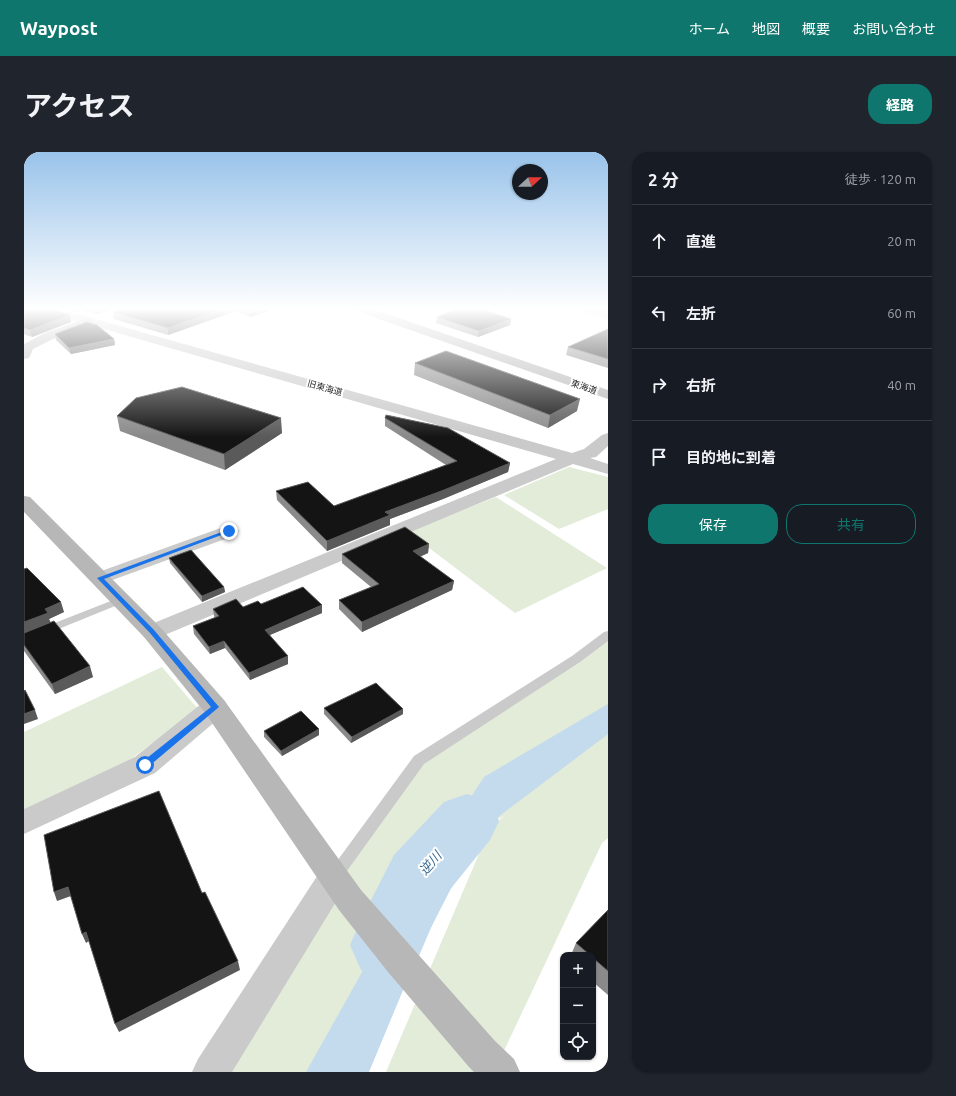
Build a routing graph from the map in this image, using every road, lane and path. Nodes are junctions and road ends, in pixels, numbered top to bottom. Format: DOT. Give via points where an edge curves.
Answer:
graph roads {
  1 [pos="192,351"];
  2 [pos="481,351"];
  3 [pos="608,395"];
  4 [pos="608,438"];
  5 [pos="571,459"];
  6 [pos="608,469"];
  7 [pos="24,501"];
  8 [pos="229,531"];
  9 [pos="100,578"];
  10 [pos="121,600"];
  11 [pos="152,632"];
  12 [pos="608,635"];
  13 [pos="24,639"];
  14 [pos="216,707"];
  15 [pos="24,822"];
  16 [pos="342,889"];
  17 [pos="491,1063"];
  18 [pos="211,1072"];
  1 -- 5 [label="street, 旧東海道"];
  2 -- 3 [label="street, 東海道"];
  4 -- 5 [label="street" via="590,453"];
  5 -- 6 [label="street, 旧東海道"];
  5 -- 11 [label="street"];
  7 -- 9 [label="street"];
  8 -- 9 [label="street"];
  9 -- 10 [label="street"];
  10 -- 11 [label="street"];
  10 -- 13 [label="lane"];
  11 -- 14 [label="street"];
  12 -- 16 [label="lane" via="419,760"];
  14 -- 15 [label="street" via="145,765"];
  14 -- 16 [label="street"];
  16 -- 17 [label="street"];
  16 -- 18 [label="street"];
}
